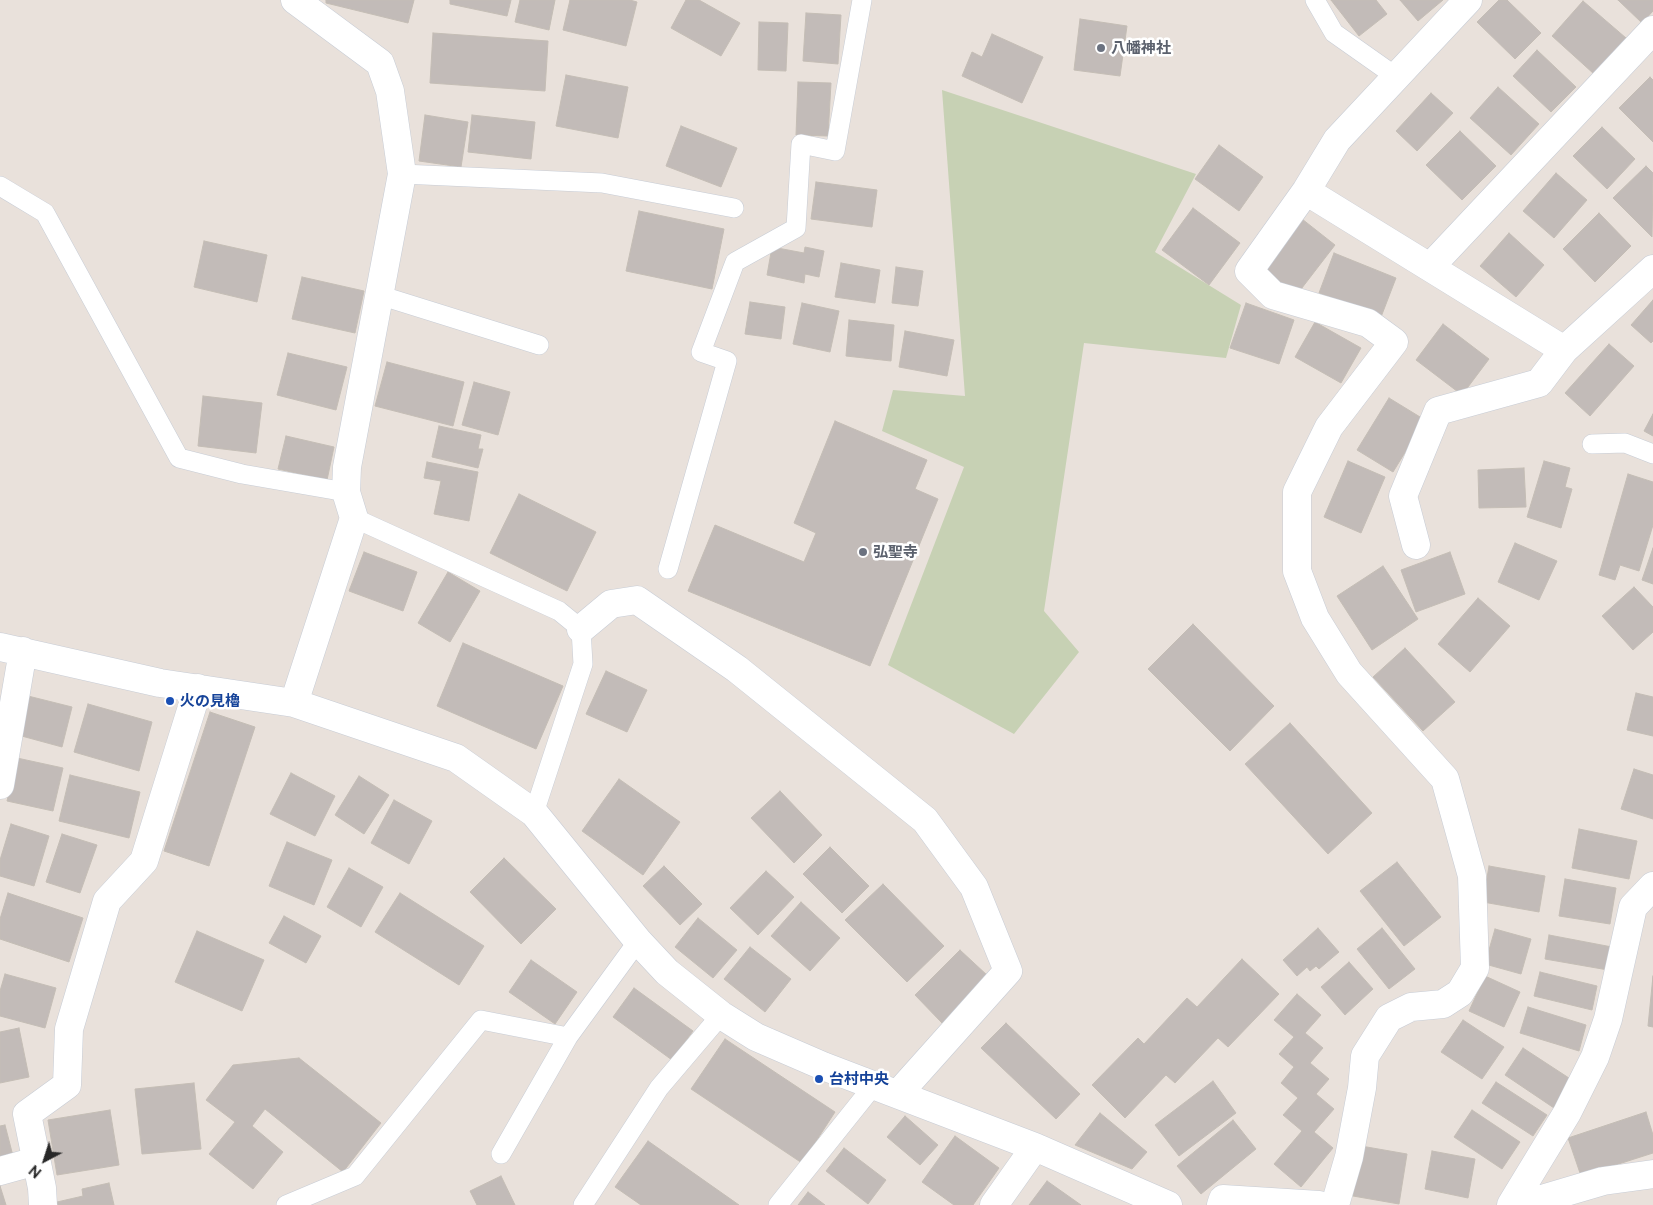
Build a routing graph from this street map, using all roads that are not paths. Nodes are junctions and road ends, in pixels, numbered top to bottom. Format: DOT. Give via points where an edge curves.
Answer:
graph roads {
  1 [pos="862,0"];
  2 [pos="1315,0"];
  3 [pos="1468,0"];
  4 [pos="308,5"];
  5 [pos="1653,30"];
  6 [pos="1395,76"];
  7 [pos="402,174"];
  8 [pos="0,186"];
  9 [pos="1306,191"];
  10 [pos="734,208"];
  11 [pos="1430,267"];
  12 [pos="1653,269"];
  13 [pos="378,295"];
  14 [pos="538,346"];
  15 [pos="1564,350"];
  16 [pos="1592,444"];
  17 [pos="1653,454"];
  18 [pos="346,492"];
  19 [pos="354,518"];
  20 [pos="1416,545"];
  21 [pos="668,569"];
  22 [pos="581,629"];
  23 [pos="11,649"];
  24 [pos="198,688"];
  25 [pos="294,703"];
  26 [pos="0,785"];
  27 [pos="534,813"];
  28 [pos="1653,886"];
  29 [pos="638,941"];
  30 [pos="721,1016"];
  31 [pos="568,1037"];
  32 [pos="886,1090"];
  33 [pos="1035,1147"];
  34 [pos="501,1154"];
  35 [pos="36,1161"];
  36 [pos="0,1170"];
  37 [pos="1653,1174"];
  38 [pos="42,1205"];
  39 [pos="286,1205"];
  40 [pos="583,1205"];
  41 [pos="778,1205"];
  42 [pos="994,1205"];
  43 [pos="1168,1205"];
  44 [pos="1221,1205"];
  45 [pos="1319,1205"];
  46 [pos="1335,1205"];
  47 [pos="1511,1205"];
  48 [pos="1522,1205"];
  1 -- 21 [label="lane" via="835,151 801,144 796,228 735,262 700,352 727,361"];
  2 -- 6 [label="lane" via="1334,33"];
  3 -- 6 [label="street"];
  4 -- 7 [label="street" via="380,63 390,91"];
  5 -- 11 [label="street"];
  6 -- 9 [label="street" via="1337,140"];
  7 -- 10 [label="lane" via="602,183"];
  7 -- 13 [label="street"];
  8 -- 18 [label="lane" via="45,213 179,458 242,474"];
  9 -- 11 [label="street"];
  9 -- 46 [label="street" via="1249,271 1273,296 1368,323 1394,342 1329,427 1297,492 1297,571 1315,618 1349,673 1444,779 1472,876 1475,968 1460,993 1443,1004 1411,1007 1389,1018 1365,1056 1349,1157"];
  11 -- 15 [label="street"];
  12 -- 15 [label="street"];
  13 -- 14 [label="lane"];
  13 -- 18 [label="street" via="346,467"];
  15 -- 20 [label="street" via="1539,383 1438,411 1403,496"];
  16 -- 17 [label="lane" via="1625,443"];
  18 -- 19 [label="street"];
  19 -- 22 [label="lane" via="559,611"];
  19 -- 25 [label="street"];
  22 -- 27 [label="lane" via="583,664"];
  22 -- 32 [label="street" via="611,604 638,600 737,670 926,820 974,887 1008,972"];
  23 -- 24 [label="street" via="160,683"];
  23 -- 26 [label="street"];
  24 -- 25 [label="street"];
  24 -- 35 [label="street" via="144,861 107,901 69,1029 67,1085 27,1114"];
  25 -- 27 [label="street" via="456,758"];
  27 -- 29 [label="street"];
  28 -- 47 [label="street" via="1633,907 1608,1019 1595,1057 1567,1113"];
  29 -- 30 [label="street" via="668,972"];
  29 -- 31 [label="lane"];
  30 -- 32 [label="street" via="756,1037"];
  30 -- 40 [label="lane" via="659,1088"];
  31 -- 34 [label="lane"];
  31 -- 39 [label="lane" via="481,1020 355,1176"];
  32 -- 33 [label="street"];
  32 -- 41 [label="lane"];
  33 -- 42 [label="street"];
  33 -- 43 [label="street"];
  35 -- 36 [label="street"];
  35 -- 38 [label="street"];
  37 -- 48 [label="street" via="1602,1181"];
  44 -- 45 [label="street" via="1223,1199"];
}
